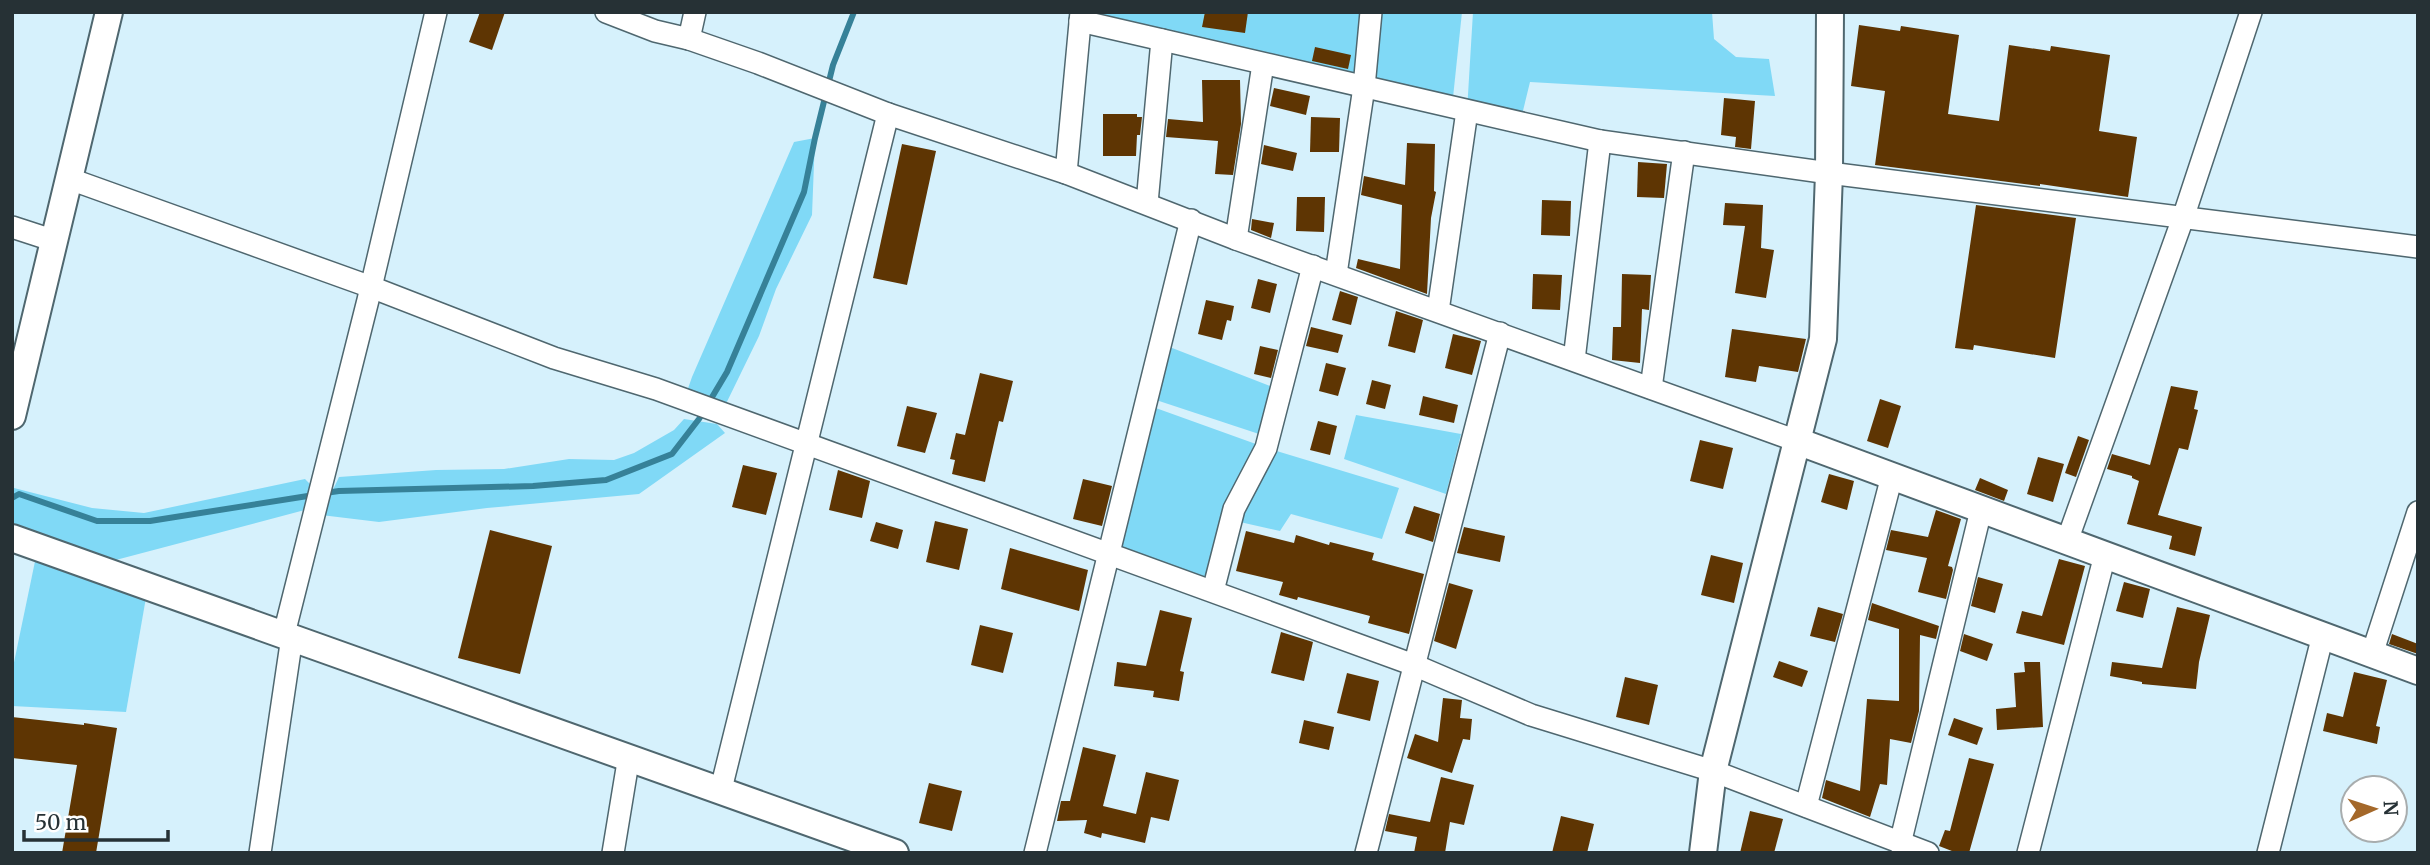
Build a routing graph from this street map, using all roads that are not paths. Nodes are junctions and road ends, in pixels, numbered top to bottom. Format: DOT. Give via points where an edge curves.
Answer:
graph roads {
  1 [pos="109,12"];
  2 [pos="436,12"];
  3 [pos="606,12"];
  4 [pos="695,12"];
  5 [pos="1371,12"];
  6 [pos="1830,12"];
  7 [pos="2251,12"];
  8 [pos="1081,17"];
  9 [pos="689,39"];
  10 [pos="1162,40"];
  11 [pos="1263,64"];
  12 [pos="1364,87"];
  13 [pos="1467,111"];
  14 [pos="888,114"];
  15 [pos="1600,141"];
  16 [pos="1684,152"];
  17 [pos="1066,173"];
  18 [pos="1829,173"];
  19 [pos="70,178"];
  20 [pos="1147,203"];
  21 [pos="2183,218"];
  22 [pos="1191,220"];
  23 [pos="12,226"];
  24 [pos="1236,239"];
  25 [pos="54,242"];
  26 [pos="2418,247"];
  27 [pos="1314,266"];
  28 [pos="1336,274"];
  29 [pos="371,287"];
  30 [pos="1438,311"];
  31 [pos="1500,333"];
  32 [pos="1574,360"];
  33 [pos="1651,388"];
  34 [pos="12,416"];
  35 [pos="1797,441"];
  36 [pos="805,444"];
  37 [pos="1892,476"];
  38 [pos="1981,510"];
  39 [pos="2418,512"];
  40 [pos="12,538"];
  41 [pos="2067,541"];
  42 [pos="1108,553"];
  43 [pos="2105,555"];
  44 [pos="1213,591"];
  45 [pos="288,635"];
  46 [pos="2323,635"];
  47 [pos="2372,654"];
  48 [pos="1415,665"];
  49 [pos="2418,671"];
  50 [pos="629,756"];
  51 [pos="1713,771"];
  52 [pos="721,789"];
  53 [pos="1806,806"];
  54 [pos="1900,844"];
  55 [pos="260,853"];
  56 [pos="613,853"];
  57 [pos="895,853"];
  58 [pos="1035,853"];
  59 [pos="1366,853"];
  60 [pos="1703,853"];
  61 [pos="1928,853"];
  62 [pos="2028,853"];
  63 [pos="2268,853"];
  1 -- 19 [label="street"];
  2 -- 29 [label="street"];
  3 -- 9 [label="street"];
  4 -- 9 [label="street"];
  5 -- 12 [label="street"];
  6 -- 18 [label="street"];
  7 -- 21 [label="street"];
  8 -- 10 [label="street"];
  8 -- 17 [label="street"];
  9 -- 14 [label="street"];
  10 -- 11 [label="street"];
  10 -- 20 [label="street"];
  11 -- 12 [label="street"];
  11 -- 24 [label="street"];
  12 -- 13 [label="street"];
  12 -- 28 [label="street"];
  13 -- 15 [label="street"];
  13 -- 30 [label="street"];
  14 -- 17 [label="street"];
  14 -- 36 [label="street"];
  15 -- 16 [label="street"];
  15 -- 32 [label="street"];
  16 -- 18 [label="street"];
  16 -- 33 [label="street"];
  17 -- 20 [label="street"];
  18 -- 21 [label="street"];
  18 -- 35 [label="street" via="1823,339"];
  19 -- 25 [label="street"];
  19 -- 29 [label="street"];
  20 -- 22 [label="street"];
  21 -- 26 [label="street"];
  21 -- 41 [label="street"];
  22 -- 24 [label="street"];
  22 -- 42 [label="street"];
  23 -- 25 [label="street"];
  24 -- 27 [label="street"];
  25 -- 34 [label="street"];
  27 -- 28 [label="street"];
  27 -- 44 [label="street" via="1266,449 1234,509"];
  28 -- 30 [label="street"];
  29 -- 36 [label="street" via="554,358"];
  29 -- 45 [label="street"];
  30 -- 31 [label="street"];
  31 -- 32 [label="street"];
  31 -- 48 [label="street"];
  32 -- 33 [label="street"];
  33 -- 35 [label="street"];
  35 -- 37 [label="street"];
  35 -- 51 [label="street"];
  36 -- 42 [label="street"];
  36 -- 52 [label="street"];
  37 -- 38 [label="street"];
  37 -- 53 [label="street"];
  38 -- 41 [label="street"];
  38 -- 54 [label="street"];
  39 -- 47 [label="street"];
  40 -- 45 [label="street"];
  41 -- 43 [label="street"];
  42 -- 44 [label="street"];
  42 -- 58 [label="street"];
  43 -- 46 [label="street"];
  43 -- 62 [label="street"];
  44 -- 48 [label="street"];
  45 -- 50 [label="street"];
  45 -- 55 [label="street"];
  46 -- 47 [label="street"];
  46 -- 63 [label="street"];
  47 -- 49 [label="street"];
  48 -- 51 [label="street" via="1531,715"];
  48 -- 59 [label="street"];
  50 -- 52 [label="street"];
  50 -- 56 [label="street"];
  51 -- 53 [label="street"];
  51 -- 60 [label="street"];
  52 -- 57 [label="street"];
  53 -- 54 [label="street"];
  54 -- 61 [label="street"];
}
